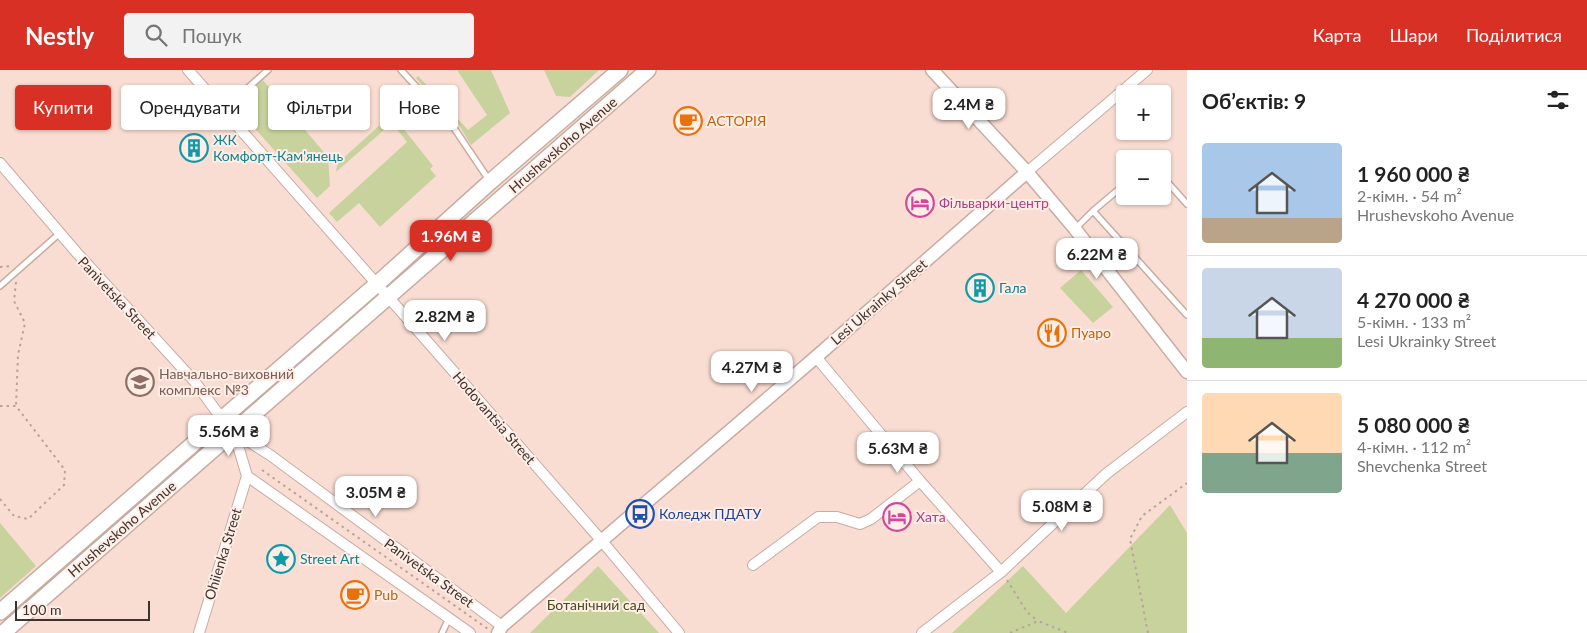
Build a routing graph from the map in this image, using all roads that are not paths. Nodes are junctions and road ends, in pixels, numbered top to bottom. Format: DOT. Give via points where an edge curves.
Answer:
graph roads {
  1 [pos="188,70"];
  2 [pos="268,70"];
  3 [pos="401,70"];
  4 [pos="620,70"];
  5 [pos="648,70"];
  6 [pos="932,70"];
  7 [pos="1147,70"];
  8 [pos="202,85"];
  9 [pos="252,85"];
  10 [pos="242,130"];
  11 [pos="0,163"];
  12 [pos="1027,172"];
  13 [pos="490,182"];
  14 [pos="1171,186"];
  15 [pos="1116,192"];
  16 [pos="1187,204"];
  17 [pos="1093,211"];
  18 [pos="1075,229"];
  19 [pos="60,233"];
  20 [pos="377,284"];
  21 [pos="0,286"];
  22 [pos="388,297"];
  23 [pos="1187,315"];
  24 [pos="816,357"];
  25 [pos="1187,372"];
  26 [pos="1187,412"];
  27 [pos="222,419"];
  28 [pos="234,432"];
  29 [pos="247,476"];
  30 [pos="920,480"];
  31 [pos="601,540"];
  32 [pos="753,565"];
  33 [pos="1002,572"];
  34 [pos="0,612"];
  35 [pos="449,618"];
  36 [pos="496,630"];
  37 [pos="3,633"];
  38 [pos="198,633"];
  39 [pos="442,633"];
  40 [pos="470,633"];
  41 [pos="680,633"];
  42 [pos="922,633"];
  1 -- 8 [label="street, Hodovantsia Street"];
  2 -- 9 [label="lane"];
  3 -- 13 [label="lane" via="454,128"];
  4 -- 13 [label="main road, Hrushevskoho Avenue"];
  5 -- 22 [label="main road, Hrushevskoho Avenue"];
  6 -- 12 [label="street"];
  7 -- 12 [label="street, Lesi Ukrainky Street"];
  10 -- 20 [label="street, Hodovantsia Street"];
  11 -- 19 [label="street, Panivetska Street"];
  12 -- 18 [label="street"];
  12 -- 24 [label="street, Lesi Ukrainky Street"];
  13 -- 20 [label="main road, Hrushevskoho Avenue"];
  14 -- 16 [label="lane"];
  15 -- 17 [label="lane"];
  17 -- 18 [label="lane"];
  17 -- 23 [label="lane"];
  18 -- 25 [label="street"];
  19 -- 21 [label="lane"];
  19 -- 27 [label="street, Panivetska Street" via="195,382"];
  20 -- 22 [label="street, Hodovantsia Street"];
  20 -- 27 [label="main road, Hrushevskoho Avenue"];
  22 -- 28 [label="main road, Hrushevskoho Avenue"];
  22 -- 31 [label="street, Hodovantsia Street"];
  24 -- 30 [label="street"];
  24 -- 31 [label="street, Lesi Ukrainky Street"];
  26 -- 33 [label="street" via="1106,474"];
  27 -- 28 [label="street, Panivetska Street"];
  27 -- 34 [label="main road, Hrushevskoho Avenue"];
  28 -- 29 [label="street, Panivetska Street"];
  28 -- 36 [label="street, Panivetska Street" via="270,455"];
  28 -- 37 [label="main road, Hrushevskoho Avenue"];
  29 -- 35 [label="street, Panivetska Street"];
  29 -- 38 [label="street, Ohiienka Street"];
  30 -- 32 [label="street" via="860,524 837,517 818,517"];
  30 -- 33 [label="street"];
  31 -- 36 [label="street, Lesi Ukrainky Street"];
  31 -- 41 [label="street, Hodovantsia Street"];
  33 -- 42 [label="street"];
  35 -- 39 [label="lane"];
  35 -- 40 [label="street, Panivetska Street"];
}
